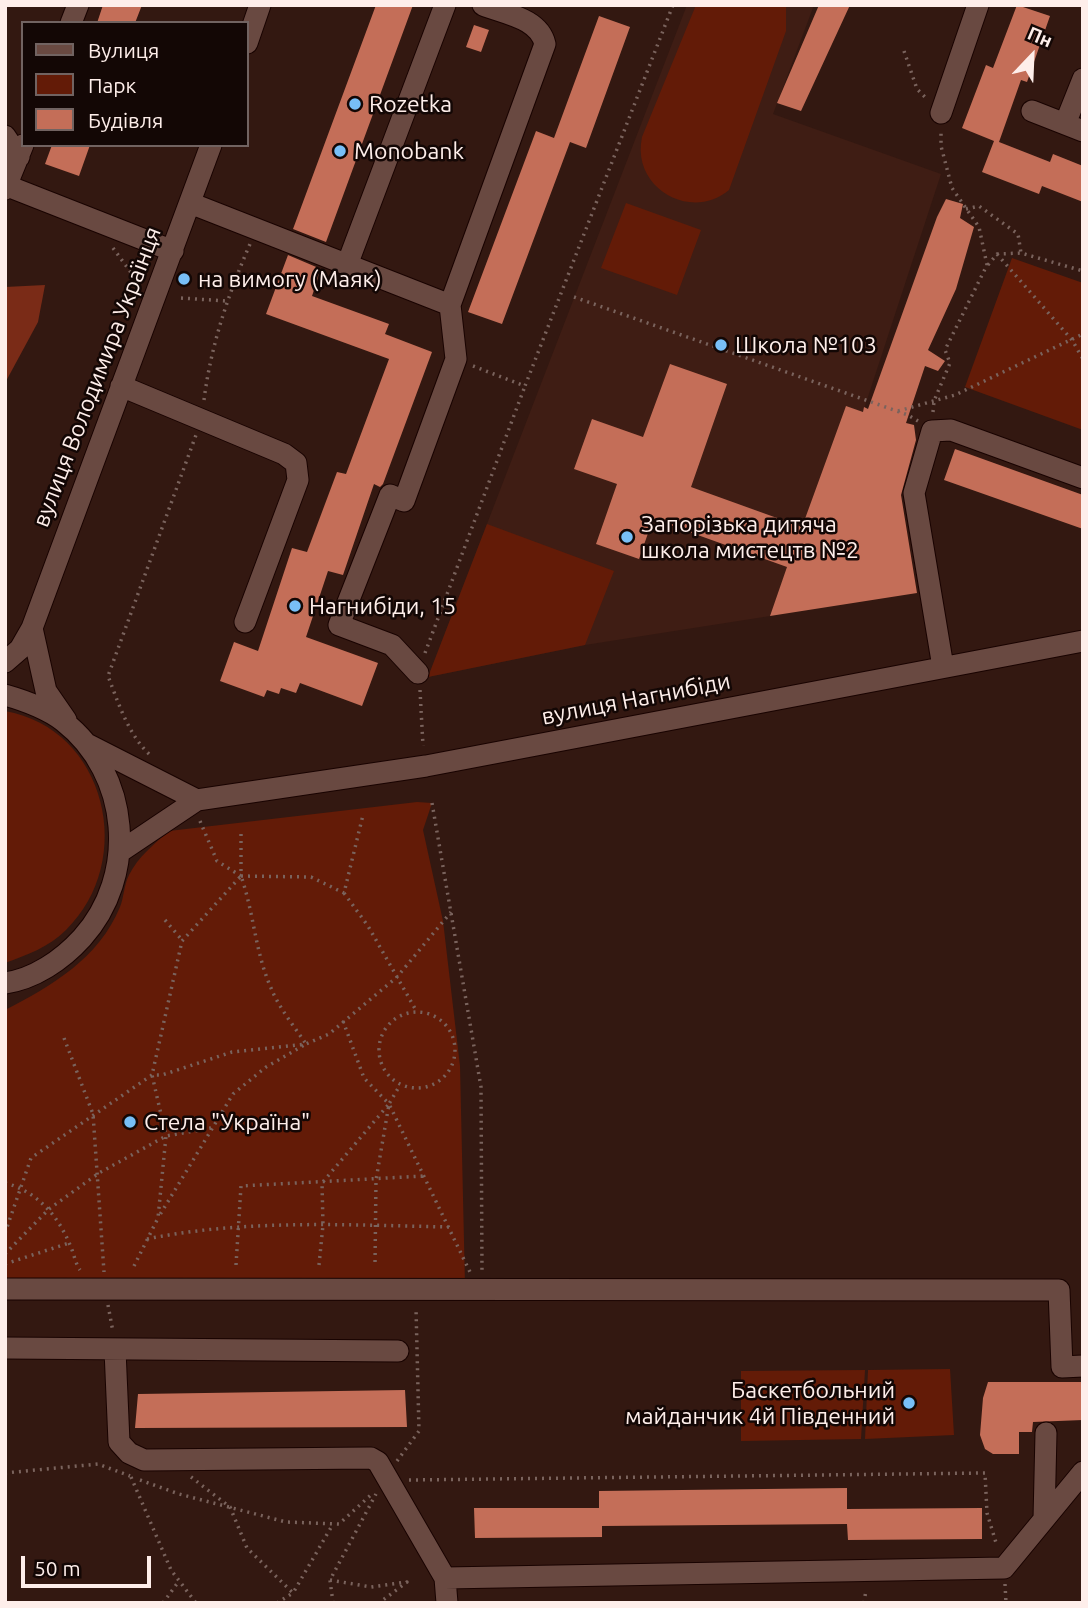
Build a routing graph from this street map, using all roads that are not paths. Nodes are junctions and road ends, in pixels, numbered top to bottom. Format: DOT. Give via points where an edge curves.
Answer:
graph roads {
  1 [pos="260,5"];
  2 [pos="445,5"];
  3 [pos="483,5"];
  4 [pos="978,5"];
  5 [pos="248,40"];
  6 [pos="1083,79"];
  7 [pos="1031,111"];
  8 [pos="941,113"];
  9 [pos="1074,127"];
  10 [pos="5,136"];
  11 [pos="210,147"];
  12 [pos="21,151"];
  13 [pos="6,188"];
  14 [pos="190,203"];
  15 [pos="173,251"];
  16 [pos="347,265"];
  17 [pos="450,305"];
  18 [pos="121,386"];
  19 [pos="1083,478"];
  20 [pos="245,622"];
  21 [pos="32,628"];
  22 [pos="1083,641"];
  23 [pos="5,662"];
  24 [pos="943,667"];
  25 [pos="418,673"];
  26 [pos="5,695"];
  27 [pos="86,744"];
  28 [pos="197,800"];
  29 [pos="121,851"];
  30 [pos="9,985"];
  31 [pos="5,1289"];
  32 [pos="5,1348"];
  33 [pos="115,1350"];
  34 [pos="398,1351"];
  35 [pos="1083,1366"];
  36 [pos="1046,1433"];
  37 [pos="1083,1472"];
  38 [pos="1044,1519"];
  39 [pos="445,1578"];
  40 [pos="447,1603"];
  1 -- 5 [label="street"];
  2 -- 16 [label="street"];
  3 -- 17 [label="street" via="534,25 545,44"];
  4 -- 8 [label="street"];
  6 -- 9 [label="street"];
  7 -- 9 [label="street"];
  10 -- 12 [label="street"];
  11 -- 14 [label="street, вулиця Володимира Українця"];
  12 -- 13 [label="street"];
  13 -- 15 [label="street"];
  14 -- 15 [label="street, вулиця Володимира Українця"];
  14 -- 16 [label="street"];
  15 -- 18 [label="street, вулиця Володимира Українця"];
  16 -- 17 [label="street"];
  17 -- 25 [label="street" via="456,359 404,501 390,495 339,625 392,645"];
  18 -- 20 [label="street" via="296,463 298,480"];
  18 -- 21 [label="street, вулиця Володимира Українця"];
  19 -- 24 [label="street" via="951,430 932,431 914,493"];
  21 -- 23 [label="street, вулиця Володимира Українця" via="20,649"];
  21 -- 27 [label="street" via="46,691"];
  22 -- 24 [label="street, вулиця Нагнибіди"];
  24 -- 28 [label="street, вулиця Нагнибіди" via="426,766"];
  26 -- 27 [label="street" via="35,704 63,721"];
  27 -- 28 [label="street"];
  27 -- 29 [label="street" via="107,776 119,813"];
  28 -- 29 [label="street, вулиця Нагнибіди"];
  29 -- 30 [label="street" via="113,888 95,923 69,951"];
  31 -- 35 [label="street" via="1059,1290 1062,1367"];
  32 -- 33 [label="street"];
  33 -- 34 [label="street"];
  33 -- 39 [label="street" via="120,1442 129,1453 144,1460 362,1456 378,1462"];
  36 -- 38 [label="street"];
  37 -- 38 [label="street"];
  38 -- 39 [label="street" via="1004,1568"];
  39 -- 40 [label="street"];
}
